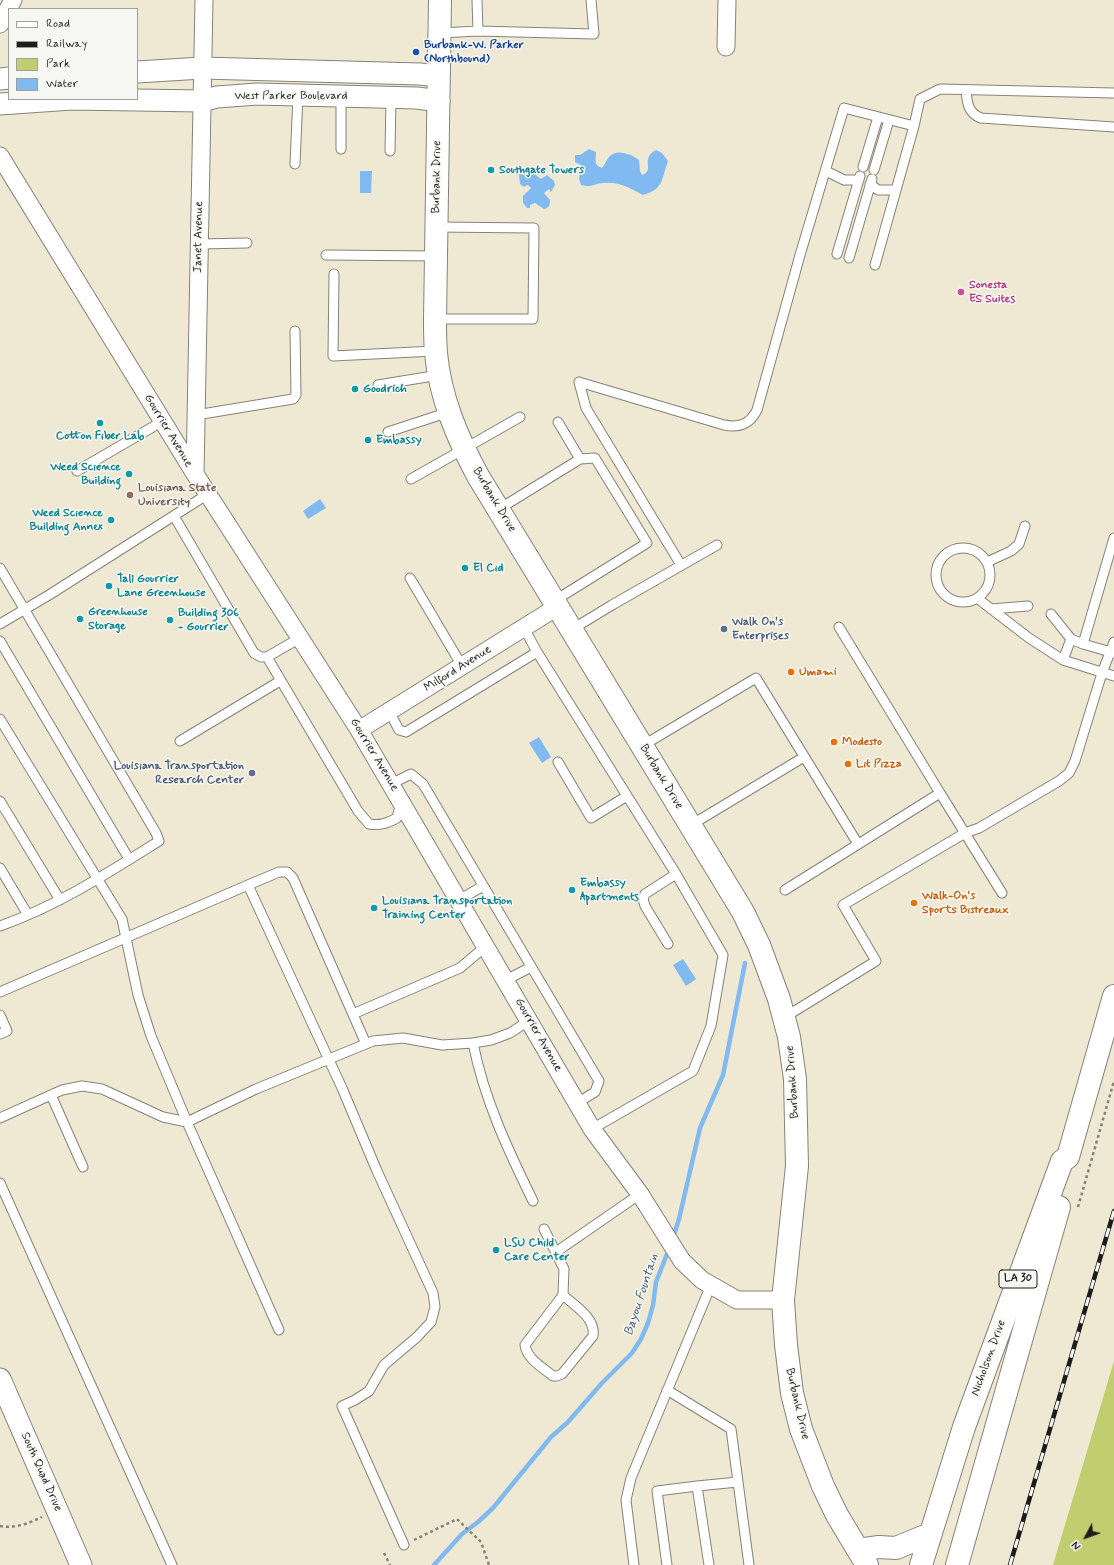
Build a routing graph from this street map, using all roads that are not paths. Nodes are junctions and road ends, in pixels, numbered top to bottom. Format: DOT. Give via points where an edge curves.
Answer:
graph roads {
  1 [pos="204,0"];
  2 [pos="440,0"];
  3 [pos="477,0"];
  4 [pos="591,0"];
  5 [pos="726,0"];
  6 [pos="8,3"];
  7 [pos="0,24"];
  8 [pos="478,32"];
  9 [pos="440,33"];
  10 [pos="726,47"];
  11 [pos="202,68"];
  12 [pos="138,72"];
  13 [pos="438,76"];
  14 [pos="966,90"];
  15 [pos="1114,93"];
  16 [pos="298,95"];
  17 [pos="341,96"];
  18 [pos="391,98"];
  19 [pos="58,100"];
  20 [pos="136,100"];
  21 [pos="201,101"];
  22 [pos="439,101"];
  23 [pos="0,104"];
  24 [pos="878,117"];
  25 [pos="889,120"];
  26 [pos="914,126"];
  27 [pos="1114,127"];
  28 [pos="341,150"];
  29 [pos="390,151"];
  30 [pos="0,156"];
  31 [pos="295,164"];
  32 [pos="863,167"];
  33 [pos="826,171"];
  34 [pos="872,178"];
  35 [pos="896,190"];
  36 [pos="436,227"];
  37 [pos="247,243"];
  38 [pos="199,244"];
  39 [pos="837,254"];
  40 [pos="326,255"];
  41 [pos="436,256"];
  42 [pos="849,258"];
  43 [pos="875,266"];
  44 [pos="334,274"];
  45 [pos="435,319"];
  46 [pos="295,331"];
  47 [pos="436,352"];
  48 [pos="439,375"];
  49 [pos="378,385"];
  50 [pos="449,412"];
  51 [pos="196,415"];
  52 [pos="520,416"];
  53 [pos="162,421"];
  54 [pos="558,422"];
  55 [pos="388,432"];
  56 [pos="464,449"];
  57 [pos="580,459"];
  58 [pos="77,471"];
  59 [pos="195,474"];
  60 [pos="411,479"];
  61 [pos="208,494"];
  62 [pos="499,509"];
  63 [pos="174,516"];
  64 [pos="1025,526"];
  65 [pos="1114,538"];
  66 [pos="717,545"];
  67 [pos="987,562"];
  68 [pos="681,565"];
  69 [pos="0,568"];
  70 [pos="410,578"];
  71 [pos="977,598"];
  72 [pos="556,604"];
  73 [pos="1028,606"];
  74 [pos="991,609"];
  75 [pos="25,610"];
  76 [pos="1051,614"];
  77 [pos="0,624"];
  78 [pos="839,627"];
  79 [pos="524,628"];
  80 [pos="571,630"];
  81 [pos="300,638"];
  82 [pos="1071,639"];
  83 [pos="0,641"];
  84 [pos="1114,642"];
  85 [pos="1083,644"];
  86 [pos="537,652"];
  87 [pos="1113,652"];
  88 [pos="267,657"];
  89 [pos="1063,660"];
  90 [pos="462,666"];
  91 [pos="1102,673"];
  92 [pos="1114,676"];
  93 [pos="280,681"];
  94 [pos="389,711"];
  95 [pos="0,719"];
  96 [pos="359,730"];
  97 [pos="180,741"];
  98 [pos="642,746"];
  99 [pos="804,757"];
  100 [pos="558,762"];
  101 [pos="391,784"];
  102 [pos="940,793"];
  103 [pos="627,796"];
  104 [pos="0,801"];
  105 [pos="402,802"];
  106 [pos="691,825"];
  107 [pos="965,833"];
  108 [pos="858,844"];
  109 [pos="129,859"];
  110 [pos="0,868"];
  111 [pos="676,874"];
  112 [pos="97,879"];
  113 [pos="248,885"];
  114 [pos="483,886"];
  115 [pos="785,890"];
  116 [pos="1002,893"];
  117 [pos="60,900"];
  118 [pos="459,900"];
  119 [pos="28,915"];
  120 [pos="0,926"];
  121 [pos="126,937"];
  122 [pos="668,944"];
  123 [pos="486,946"];
  124 [pos="531,966"];
  125 [pos="506,980"];
  126 [pos="0,992"];
  127 [pos="1114,996"];
  128 [pos="353,1014"];
  129 [pos="0,1015"];
  130 [pos="784,1017"];
  131 [pos="530,1020"];
  132 [pos="0,1034"];
  133 [pos="473,1043"];
  134 [pos="366,1044"];
  135 [pos="329,1058"];
  136 [pos="51,1095"];
  137 [pos="577,1102"];
  138 [pos="0,1118"];
  139 [pos="187,1122"];
  140 [pos="592,1128"];
  141 [pos="1068,1156"];
  142 [pos="83,1167"];
  143 [pos="0,1183"];
  144 [pos="643,1199"];
  145 [pos="532,1201"];
  146 [pos="544,1229"];
  147 [pos="556,1252"];
  148 [pos="711,1284"];
  149 [pos="563,1296"];
  150 [pos="783,1300"];
  151 [pos="279,1330"];
  152 [pos="0,1380"];
  153 [pos="667,1390"];
  154 [pos="738,1482"];
  155 [pos="697,1486"];
  156 [pos="930,1534"];
  157 [pos="404,1545"];
  158 [pos="862,1558"];
  159 [pos="81,1565"];
  160 [pos="172,1565"];
  161 [pos="634,1565"];
  162 [pos="667,1565"];
  163 [pos="709,1565"];
  164 [pos="749,1565"];
  165 [pos="921,1565"];
  166 [pos="957,1565"];
  1 -- 11 [label="street, Janet Avenue"];
  2 -- 9 [label="main road, Burbank Drive"];
  3 -- 8 [label="lane"];
  4 -- 8 [label="lane" via="594,34"];
  5 -- 10 [label="street"];
  6 -- 7 [label="street"];
  8 -- 9 [label="lane"];
  9 -- 13 [label="main road, Burbank Drive"];
  11 -- 12 [label="street, West Parker Boulevard"];
  11 -- 13 [label="street, West Parker Boulevard"];
  11 -- 21 [label="street, Janet Avenue"];
  13 -- 22 [label="main road, Burbank Drive"];
  14 -- 15 [label="lane"];
  14 -- 26 [label="lane" via="940,89 920,99"];
  14 -- 27 [label="lane" via="969,108 973,114 981,118"];
  16 -- 17 [label="street, West Parker Boulevard"];
  16 -- 21 [label="street, West Parker Boulevard" via="257,94"];
  16 -- 31 [label="lane"];
  17 -- 18 [label="street, West Parker Boulevard"];
  17 -- 28 [label="lane"];
  18 -- 22 [label="street, West Parker Boulevard"];
  18 -- 29 [label="lane"];
  19 -- 23 [label="street, West Parker Boulevard"];
  20 -- 21 [label="street, West Parker Boulevard"];
  21 -- 38 [label="street, Janet Avenue"];
  22 -- 36 [label="main road, Burbank Drive"];
  24 -- 25 [label="lane"];
  24 -- 32 [label="lane"];
  24 -- 33 [label="lane" via="844,108"];
  25 -- 26 [label="lane"];
  25 -- 34 [label="lane"];
  26 -- 35 [label="lane"];
  30 -- 53 [label="street, Gourrier Avenue"];
  33 -- 39 [label="lane" via="844,180 860,178"];
  33 -- 68 [label="lane" via="757,410 748,422 732,427 579,382 586,408"];
  34 -- 35 [label="lane" via="878,190"];
  34 -- 42 [label="lane"];
  35 -- 43 [label="lane"];
  36 -- 41 [label="main road, Burbank Drive"];
  36 -- 45 [label="lane" via="534,228 533,319"];
  37 -- 38 [label="lane"];
  38 -- 51 [label="street, Janet Avenue"];
  40 -- 41 [label="lane"];
  41 -- 45 [label="main road, Burbank Drive"];
  44 -- 47 [label="lane" via="333,356"];
  45 -- 47 [label="main road, Burbank Drive"];
  46 -- 51 [label="lane" via="296,395 293,399"];
  47 -- 48 [label="main road, Burbank Drive"];
  48 -- 49 [label="lane"];
  48 -- 50 [label="main road, Burbank Drive"];
  50 -- 55 [label="lane"];
  50 -- 56 [label="main road, Burbank Drive"];
  51 -- 59 [label="street, Janet Avenue"];
  52 -- 56 [label="lane"];
  53 -- 58 [label="lane"];
  53 -- 59 [label="street, Gourrier Avenue"];
  54 -- 57 [label="lane"];
  56 -- 60 [label="lane"];
  56 -- 62 [label="main road, Burbank Drive"];
  57 -- 62 [label="lane"];
  57 -- 72 [label="lane" via="595,458 647,543"];
  59 -- 61 [label="street, Gourrier Avenue"];
  61 -- 63 [label="lane"];
  61 -- 81 [label="street, Gourrier Avenue"];
  62 -- 72 [label="main road, Burbank Drive"];
  63 -- 75 [label="lane"];
  63 -- 88 [label="lane" via="254,653"];
  64 -- 67 [label="lane" via="1019,544 1011,551"];
  65 -- 85 [label="lane"];
  66 -- 68 [label="lane"];
  67 -- 71 [label="lane" via="990,580 987,588"];
  67 -- 71 [label="lane" via="974,550 956,548 948,552 938,566 938,583 948,597 964,602"];
  68 -- 80 [label="lane"];
  69 -- 75 [label="lane"];
  70 -- 90 [label="lane"];
  71 -- 74 [label="lane"];
  72 -- 79 [label="street, Milford Avenue"];
  72 -- 80 [label="main road, Burbank Drive"];
  73 -- 74 [label="lane"];
  74 -- 89 [label="lane"];
  75 -- 77 [label="lane"];
  75 -- 109 [label="lane" via="156,833 159,841"];
  76 -- 82 [label="lane"];
  78 -- 102 [label="lane"];
  79 -- 86 [label="lane"];
  79 -- 90 [label="street, Milford Avenue"];
  80 -- 98 [label="main road, Burbank Drive"];
  81 -- 88 [label="lane"];
  81 -- 96 [label="street, Gourrier Avenue"];
  82 -- 85 [label="lane"];
  82 -- 89 [label="lane"];
  83 -- 109 [label="lane"];
  84 -- 87 [label="lane"];
  85 -- 87 [label="lane"];
  86 -- 94 [label="lane" via="406,732 399,730"];
  86 -- 103 [label="lane"];
  87 -- 91 [label="lane"];
  88 -- 93 [label="lane"];
  89 -- 91 [label="lane"];
  90 -- 94 [label="street, Milford Avenue"];
  91 -- 92 [label="lane"];
  91 -- 107 [label="lane" via="1069,773 979,828"];
  93 -- 97 [label="lane"];
  93 -- 105 [label="lane" via="358,811 370,824 388,823 397,818"];
  94 -- 96 [label="street, Milford Avenue"];
  95 -- 112 [label="lane"];
  96 -- 101 [label="street, Gourrier Avenue"];
  98 -- 99 [label="lane" via="756,678"];
  98 -- 106 [label="main road, Burbank Drive"];
  99 -- 106 [label="lane"];
  99 -- 108 [label="lane"];
  100 -- 103 [label="lane" via="591,818"];
  101 -- 105 [label="street, Gourrier Avenue"];
  101 -- 114 [label="lane" via="410,774 422,784"];
  102 -- 107 [label="lane"];
  102 -- 108 [label="lane"];
  103 -- 111 [label="lane"];
  104 -- 117 [label="lane"];
  105 -- 118 [label="street, Gourrier Avenue"];
  106 -- 130 [label="main road, Burbank Drive" via="743,912 769,971"];
  107 -- 116 [label="lane"];
  107 -- 130 [label="lane" via="843,905 876,961"];
  108 -- 115 [label="lane"];
  109 -- 112 [label="lane"];
  110 -- 119 [label="lane"];
  111 -- 122 [label="lane" via="645,894 643,899"];
  111 -- 140 [label="lane" via="723,955 711,1026 693,1071"];
  112 -- 117 [label="lane"];
  112 -- 121 [label="lane" via="122,919"];
  113 -- 121 [label="lane"];
  113 -- 128 [label="lane" via="279,872 287,872 293,878"];
  113 -- 135 [label="lane"];
  114 -- 118 [label="lane"];
  114 -- 124 [label="lane"];
  117 -- 119 [label="lane"];
  118 -- 123 [label="street, Gourrier Avenue"];
  119 -- 120 [label="lane"];
  121 -- 126 [label="lane"];
  121 -- 139 [label="lane" via="138,995 151,1036"];
  123 -- 125 [label="street, Gourrier Avenue"];
  123 -- 128 [label="lane" via="460,968"];
  124 -- 125 [label="lane"];
  124 -- 137 [label="lane" via="599,1081 595,1092"];
  125 -- 131 [label="street, Gourrier Avenue"];
  127 -- 141 [label="main road, Nicholson Drive / LA 30"];
  128 -- 134 [label="lane"];
  129 -- 132 [label="lane" via="7,1031"];
  130 -- 150 [label="main road, Burbank Drive" via="795,1079 797,1166"];
  131 -- 133 [label="lane" via="510,1033"];
  131 -- 137 [label="street, Gourrier Avenue"];
  133 -- 134 [label="lane" via="442,1045 403,1038"];
  133 -- 145 [label="lane" via="479,1073 504,1139"];
  134 -- 135 [label="lane"];
  135 -- 139 [label="lane"];
  135 -- 157 [label="lane" via="433,1293 435,1307 431,1322 384,1365 369,1391 342,1406"];
  136 -- 138 [label="lane"];
  136 -- 139 [label="lane" via="75,1087 95,1087 163,1117"];
  136 -- 142 [label="lane"];
  137 -- 140 [label="street, Gourrier Avenue"];
  139 -- 151 [label="lane"];
  140 -- 144 [label="street, Gourrier Avenue"];
  141 -- 156 [label="main road, Nicholson Drive / LA 30" via="1062,1161 964,1427"];
  141 -- 166 [label="main road, Nicholson Drive / LA 30" via="1071,1165"];
  143 -- 160 [label="lane"];
  144 -- 147 [label="lane"];
  144 -- 148 [label="street, Gourrier Avenue" via="682,1261 692,1272"];
  146 -- 147 [label="lane"];
  147 -- 149 [label="lane" via="564,1269"];
  148 -- 150 [label="street, Gourrier Avenue" via="737,1300"];
  148 -- 153 [label="lane"];
  149 -- 149 [label="lane" via="525,1345 529,1356 553,1376 562,1374 594,1336 590,1320"];
  150 -- 158 [label="main road, Burbank Drive" via="788,1368 801,1429 823,1486"];
  152 -- 159 [label="street, South Quad Drive"];
  153 -- 154 [label="lane" via="731,1428"];
  153 -- 161 [label="lane" via="631,1478 626,1500"];
  154 -- 155 [label="lane"];
  154 -- 164 [label="lane"];
  155 -- 162 [label="lane" via="657,1491"];
  155 -- 163 [label="lane"];
  156 -- 158 [label="main road" via="896,1548 879,1547"];
  156 -- 165 [label="main road, Nicholson Drive / LA 30"];
}
